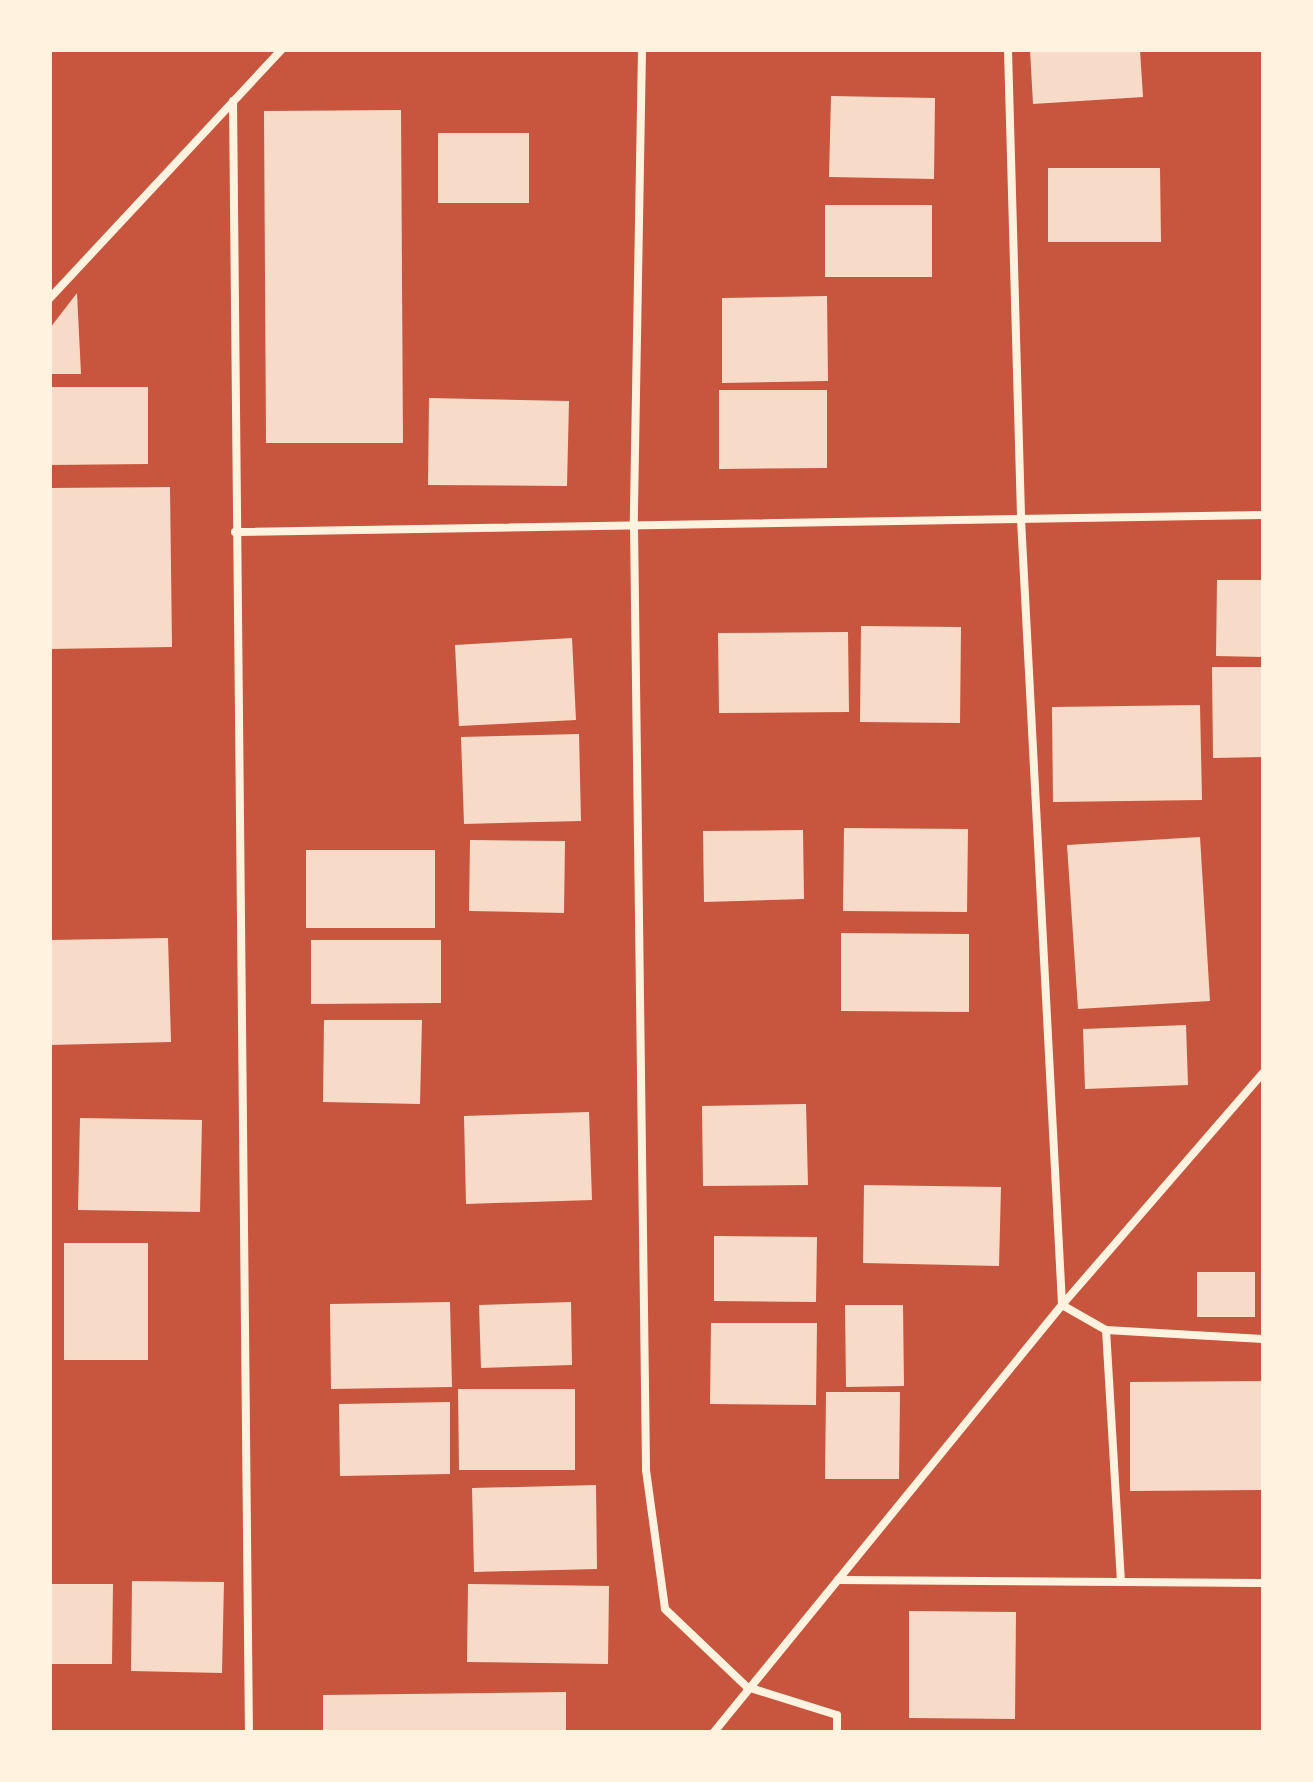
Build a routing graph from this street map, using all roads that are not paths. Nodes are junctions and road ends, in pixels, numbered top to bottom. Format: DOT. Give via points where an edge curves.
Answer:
graph roads {
  1 [pos="281,50"];
  2 [pos="642,50"];
  3 [pos="1008,50"];
  4 [pos="233,101"];
  5 [pos="50,298"];
  6 [pos="1263,515"];
  7 [pos="1021,519"];
  8 [pos="634,525"];
  9 [pos="235,532"];
  10 [pos="1263,1073"];
  11 [pos="1062,1305"];
  12 [pos="1106,1330"];
  13 [pos="1263,1339"];
  14 [pos="838,1580"];
  15 [pos="1121,1582"];
  16 [pos="1263,1583"];
  17 [pos="747,1687"];
  18 [pos="249,1732"];
  19 [pos="714,1732"];
  20 [pos="837,1732"];
  1 -- 4 [label="street"];
  2 -- 8 [label="street"];
  3 -- 7 [label="street"];
  4 -- 5 [label="street"];
  4 -- 9 [label="street"];
  6 -- 7 [label="street"];
  7 -- 8 [label="street"];
  7 -- 11 [label="street"];
  8 -- 9 [label="street"];
  8 -- 17 [label="street" via="646,1470 665,1609"];
  9 -- 18 [label="street"];
  10 -- 11 [label="street"];
  11 -- 12 [label="street"];
  11 -- 14 [label="street"];
  12 -- 13 [label="street"];
  12 -- 15 [label="street"];
  14 -- 15 [label="street"];
  14 -- 17 [label="street"];
  15 -- 16 [label="street"];
  17 -- 19 [label="street"];
  17 -- 20 [label="street" via="837,1715"];
}
